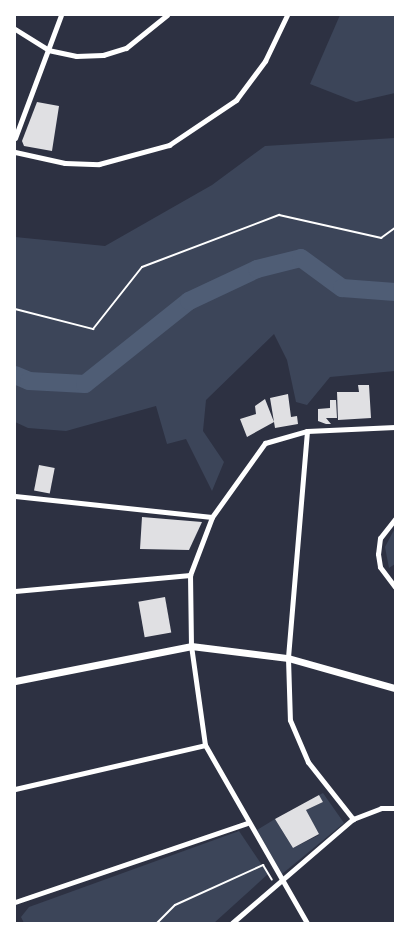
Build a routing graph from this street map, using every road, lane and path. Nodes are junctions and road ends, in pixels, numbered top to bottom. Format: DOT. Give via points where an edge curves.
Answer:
graph roads {
  1 [pos="61,15"];
  2 [pos="167,15"];
  3 [pos="287,15"];
  4 [pos="15,29"];
  5 [pos="48,50"];
  6 [pos="15,138"];
  7 [pos="15,152"];
  8 [pos="395,228"];
  9 [pos="15,310"];
  10 [pos="395,427"];
  11 [pos="307,430"];
  12 [pos="15,496"];
  13 [pos="212,517"];
  14 [pos="395,518"];
  15 [pos="190,575"];
  16 [pos="395,587"];
  17 [pos="15,592"];
  18 [pos="190,646"];
  19 [pos="288,658"];
  20 [pos="15,681"];
  21 [pos="395,688"];
  22 [pos="205,745"];
  23 [pos="15,789"];
  24 [pos="395,808"];
  25 [pos="353,819"];
  26 [pos="246,823"];
  27 [pos="281,879"];
  28 [pos="275,884"];
  29 [pos="15,902"];
  30 [pos="158,923"];
  31 [pos="232,923"];
  32 [pos="307,923"];
  1 -- 5 [label="street"];
  2 -- 5 [label="street" via="126,48 76,56"];
  3 -- 7 [label="street" via="265,61 236,100 169,145 99,164 65,163"];
  4 -- 5 [label="street"];
  5 -- 6 [label="street"];
  8 -- 9 [label="path" via="381,238 279,215 142,267 93,329"];
  10 -- 11 [label="street"];
  11 -- 13 [label="street" via="264,443"];
  11 -- 19 [label="street"];
  12 -- 13 [label="street"];
  13 -- 15 [label="street"];
  14 -- 16 [label="street" via="380,538 378,554 380,567"];
  15 -- 17 [label="street"];
  15 -- 18 [label="street"];
  18 -- 19 [label="street"];
  18 -- 20 [label="street"];
  18 -- 22 [label="street"];
  19 -- 21 [label="street"];
  19 -- 25 [label="street" via="290,720 297,742"];
  22 -- 23 [label="street"];
  22 -- 26 [label="street"];
  24 -- 25 [label="street"];
  25 -- 27 [label="street"];
  26 -- 27 [label="street"];
  26 -- 29 [label="street"];
  27 -- 28 [label="street"];
  27 -- 32 [label="street"];
  28 -- 30 [label="path" via="263,865 175,905"];
  28 -- 31 [label="street"];
}
